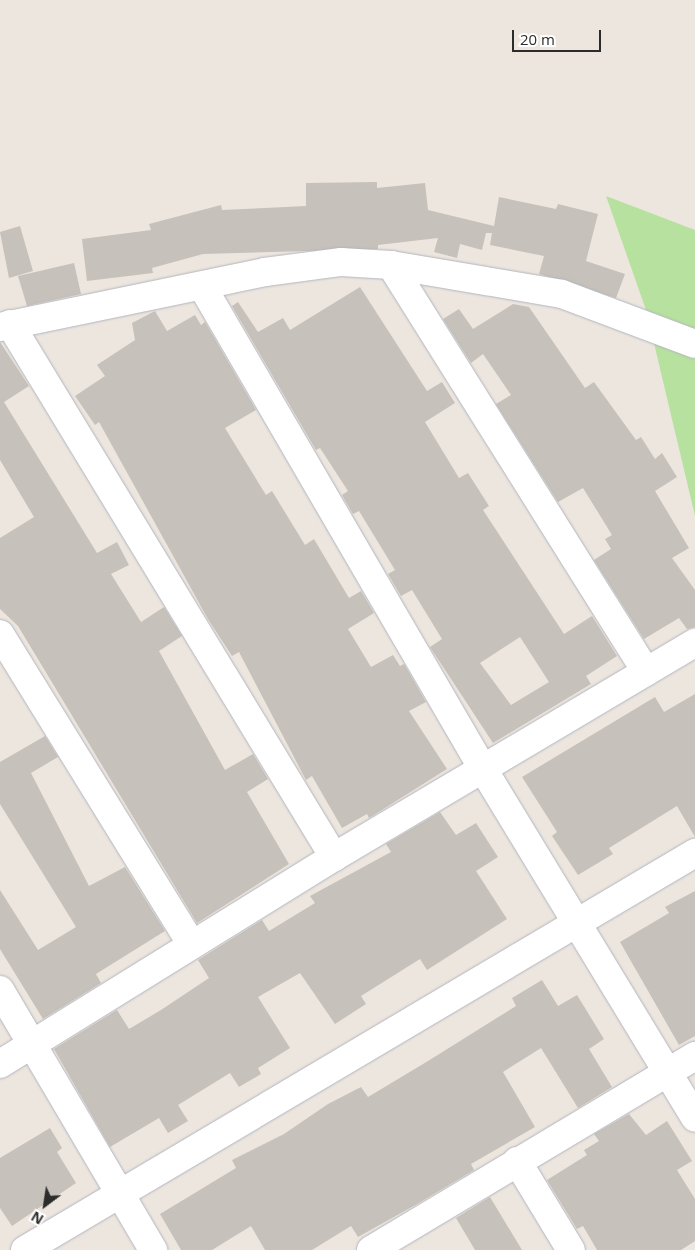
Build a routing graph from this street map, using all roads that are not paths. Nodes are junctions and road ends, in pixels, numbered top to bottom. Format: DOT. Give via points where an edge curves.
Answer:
graph roads {
  1 [pos="391,265"];
  2 [pos="202,286"];
  3 [pos="5,326"];
  4 [pos="695,344"];
  5 [pos="0,634"];
  6 [pos="695,643"];
  7 [pos="646,672"];
  8 [pos="483,769"];
  9 [pos="695,853"];
  10 [pos="334,857"];
  11 [pos="579,923"];
  12 [pos="192,946"];
  13 [pos="0,990"];
  14 [pos="33,1045"];
  15 [pos="695,1056"];
  16 [pos="0,1064"];
  17 [pos="666,1071"];
  18 [pos="695,1118"];
  19 [pos="517,1161"];
  20 [pos="118,1194"];
  21 [pos="25,1250"];
  22 [pos="153,1250"];
  23 [pos="371,1250"];
  24 [pos="571,1250"];
  1 -- 2 [label="street" via="341,262"];
  1 -- 4 [label="street" via="562,294"];
  1 -- 7 [label="street"];
  2 -- 3 [label="street"];
  2 -- 8 [label="street"];
  3 -- 10 [label="street"];
  5 -- 12 [label="street"];
  6 -- 7 [label="street"];
  7 -- 8 [label="street"];
  8 -- 10 [label="street"];
  8 -- 11 [label="street"];
  9 -- 11 [label="street"];
  10 -- 12 [label="street"];
  11 -- 17 [label="street"];
  11 -- 20 [label="street"];
  12 -- 14 [label="street"];
  13 -- 14 [label="street"];
  14 -- 16 [label="street"];
  14 -- 20 [label="street"];
  15 -- 17 [label="street"];
  17 -- 18 [label="street"];
  17 -- 19 [label="street"];
  19 -- 23 [label="street"];
  19 -- 24 [label="street"];
  20 -- 21 [label="street"];
  20 -- 22 [label="street"];
}
